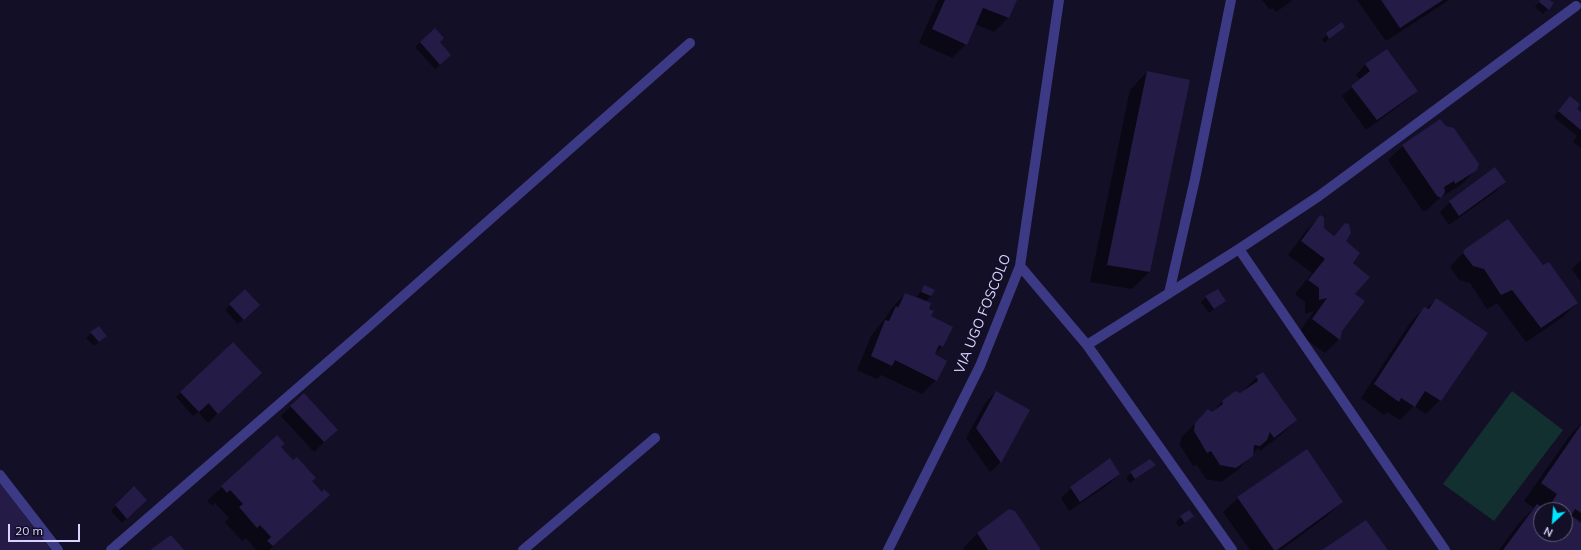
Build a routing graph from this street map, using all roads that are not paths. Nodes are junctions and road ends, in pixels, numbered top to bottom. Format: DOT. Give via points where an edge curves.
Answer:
graph roads {
  1 [pos="1059,0"];
  2 [pos="1232,0"];
  3 [pos="1576,6"];
  4 [pos="690,43"];
  5 [pos="1239,249"];
  6 [pos="1020,266"];
  7 [pos="1169,293"];
  8 [pos="1087,346"];
  9 [pos="655,438"];
  10 [pos="0,475"];
  11 [pos="58,550"];
  12 [pos="111,550"];
  13 [pos="523,550"];
  14 [pos="888,550"];
  15 [pos="1232,550"];
  16 [pos="1445,550"];
  1 -- 6 [label="street, VIA UGO FOSCOLO"];
  2 -- 7 [label="street"];
  3 -- 5 [label="street" via="1319,196"];
  4 -- 12 [label="street"];
  5 -- 7 [label="street"];
  5 -- 16 [label="street"];
  6 -- 8 [label="street"];
  6 -- 14 [label="street, VIA UGO FOSCOLO" via="980,366"];
  7 -- 8 [label="street"];
  8 -- 15 [label="street"];
  9 -- 13 [label="street"];
  10 -- 11 [label="street"];
}
